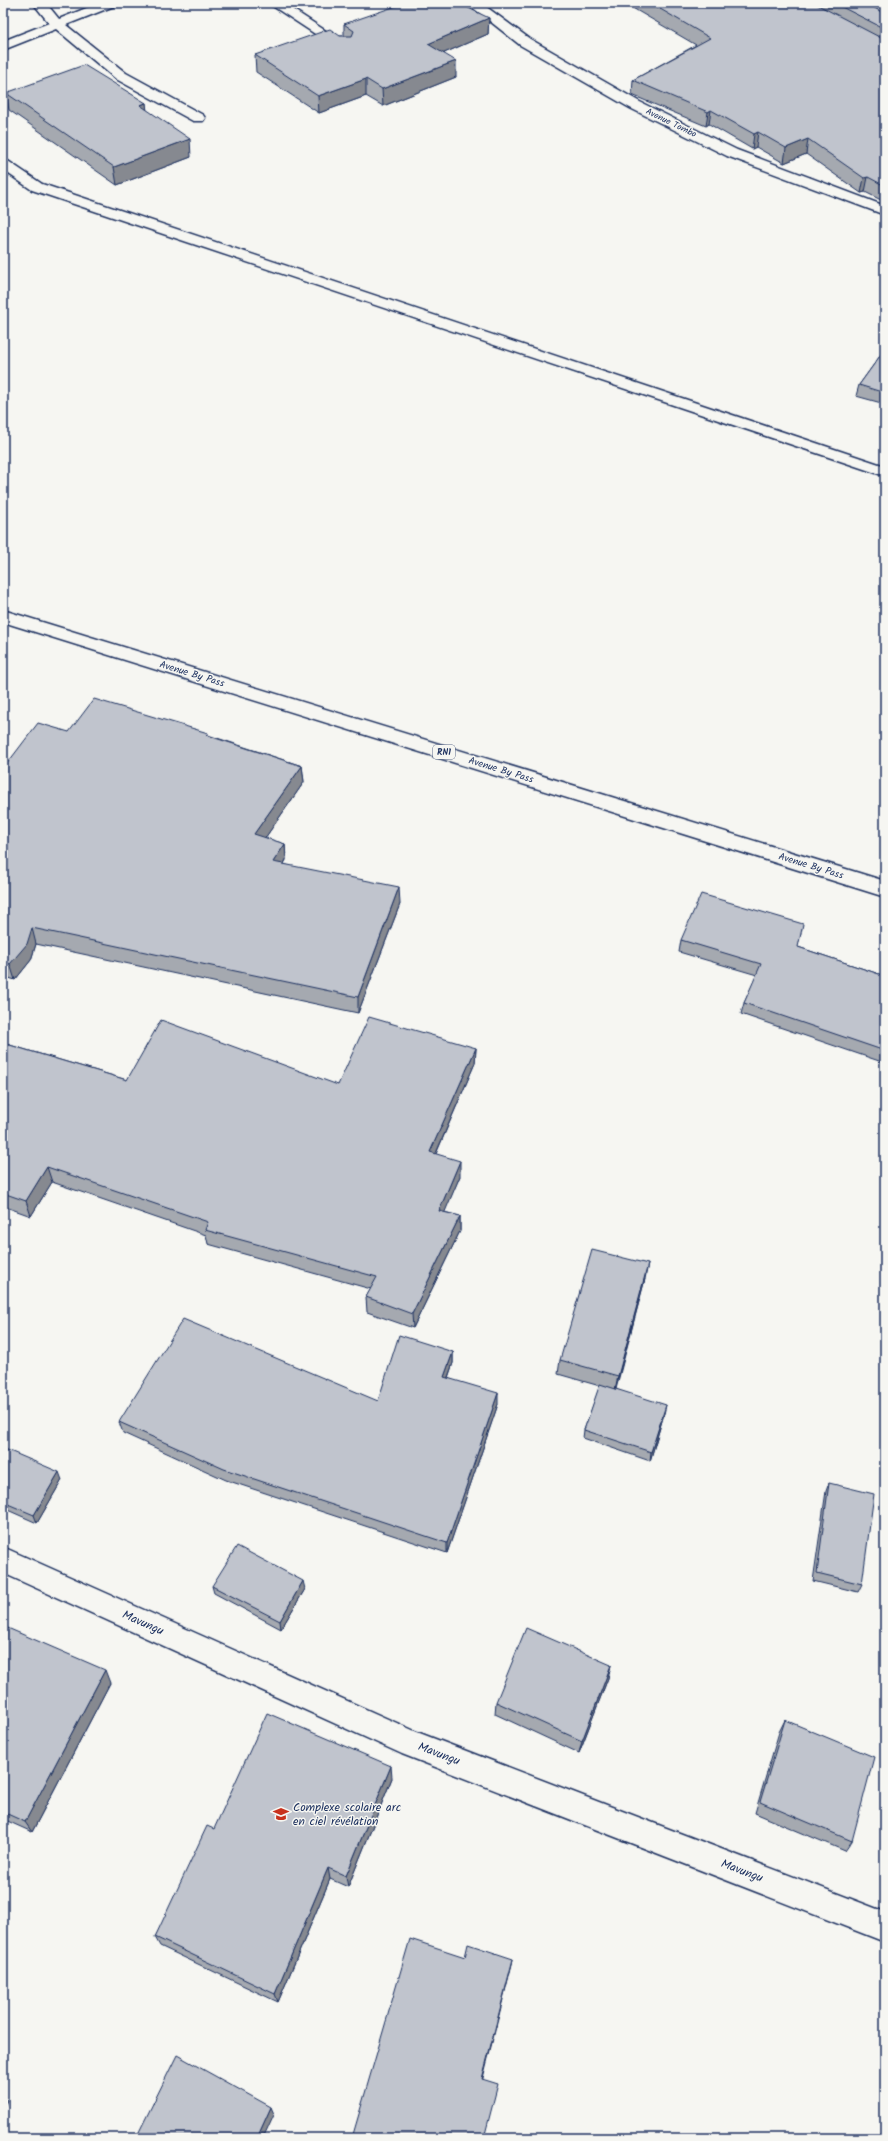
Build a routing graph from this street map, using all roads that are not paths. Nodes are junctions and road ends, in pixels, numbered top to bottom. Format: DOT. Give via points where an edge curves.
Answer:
graph roads {
  1 [pos="39,3"];
  2 [pos="110,3"];
  3 [pos="274,3"];
  4 [pos="473,3"];
  5 [pos="57,24"];
  6 [pos="3,46"];
  7 [pos="347,48"];
  8 [pos="198,118"];
  9 [pos="3,164"];
  10 [pos="885,211"];
  11 [pos="885,471"];
  12 [pos="3,616"];
  13 [pos="885,889"];
  14 [pos="3,1560"];
  15 [pos="885,1927"];
  1 -- 5 [label="main road"];
  2 -- 5 [label="main road"];
  3 -- 7 [label="main road"];
  4 -- 10 [label="main road, Avenue Tombo" via="525,42 635,105 732,153"];
  5 -- 6 [label="main road"];
  5 -- 8 [label="main road" via="121,76"];
  9 -- 11 [label="main road" via="37,187"];
  12 -- 13 [label="main road, Avenue By Pass / RN1"];
  14 -- 15 [label="main road, Mavungu" via="412,1744"];
}
